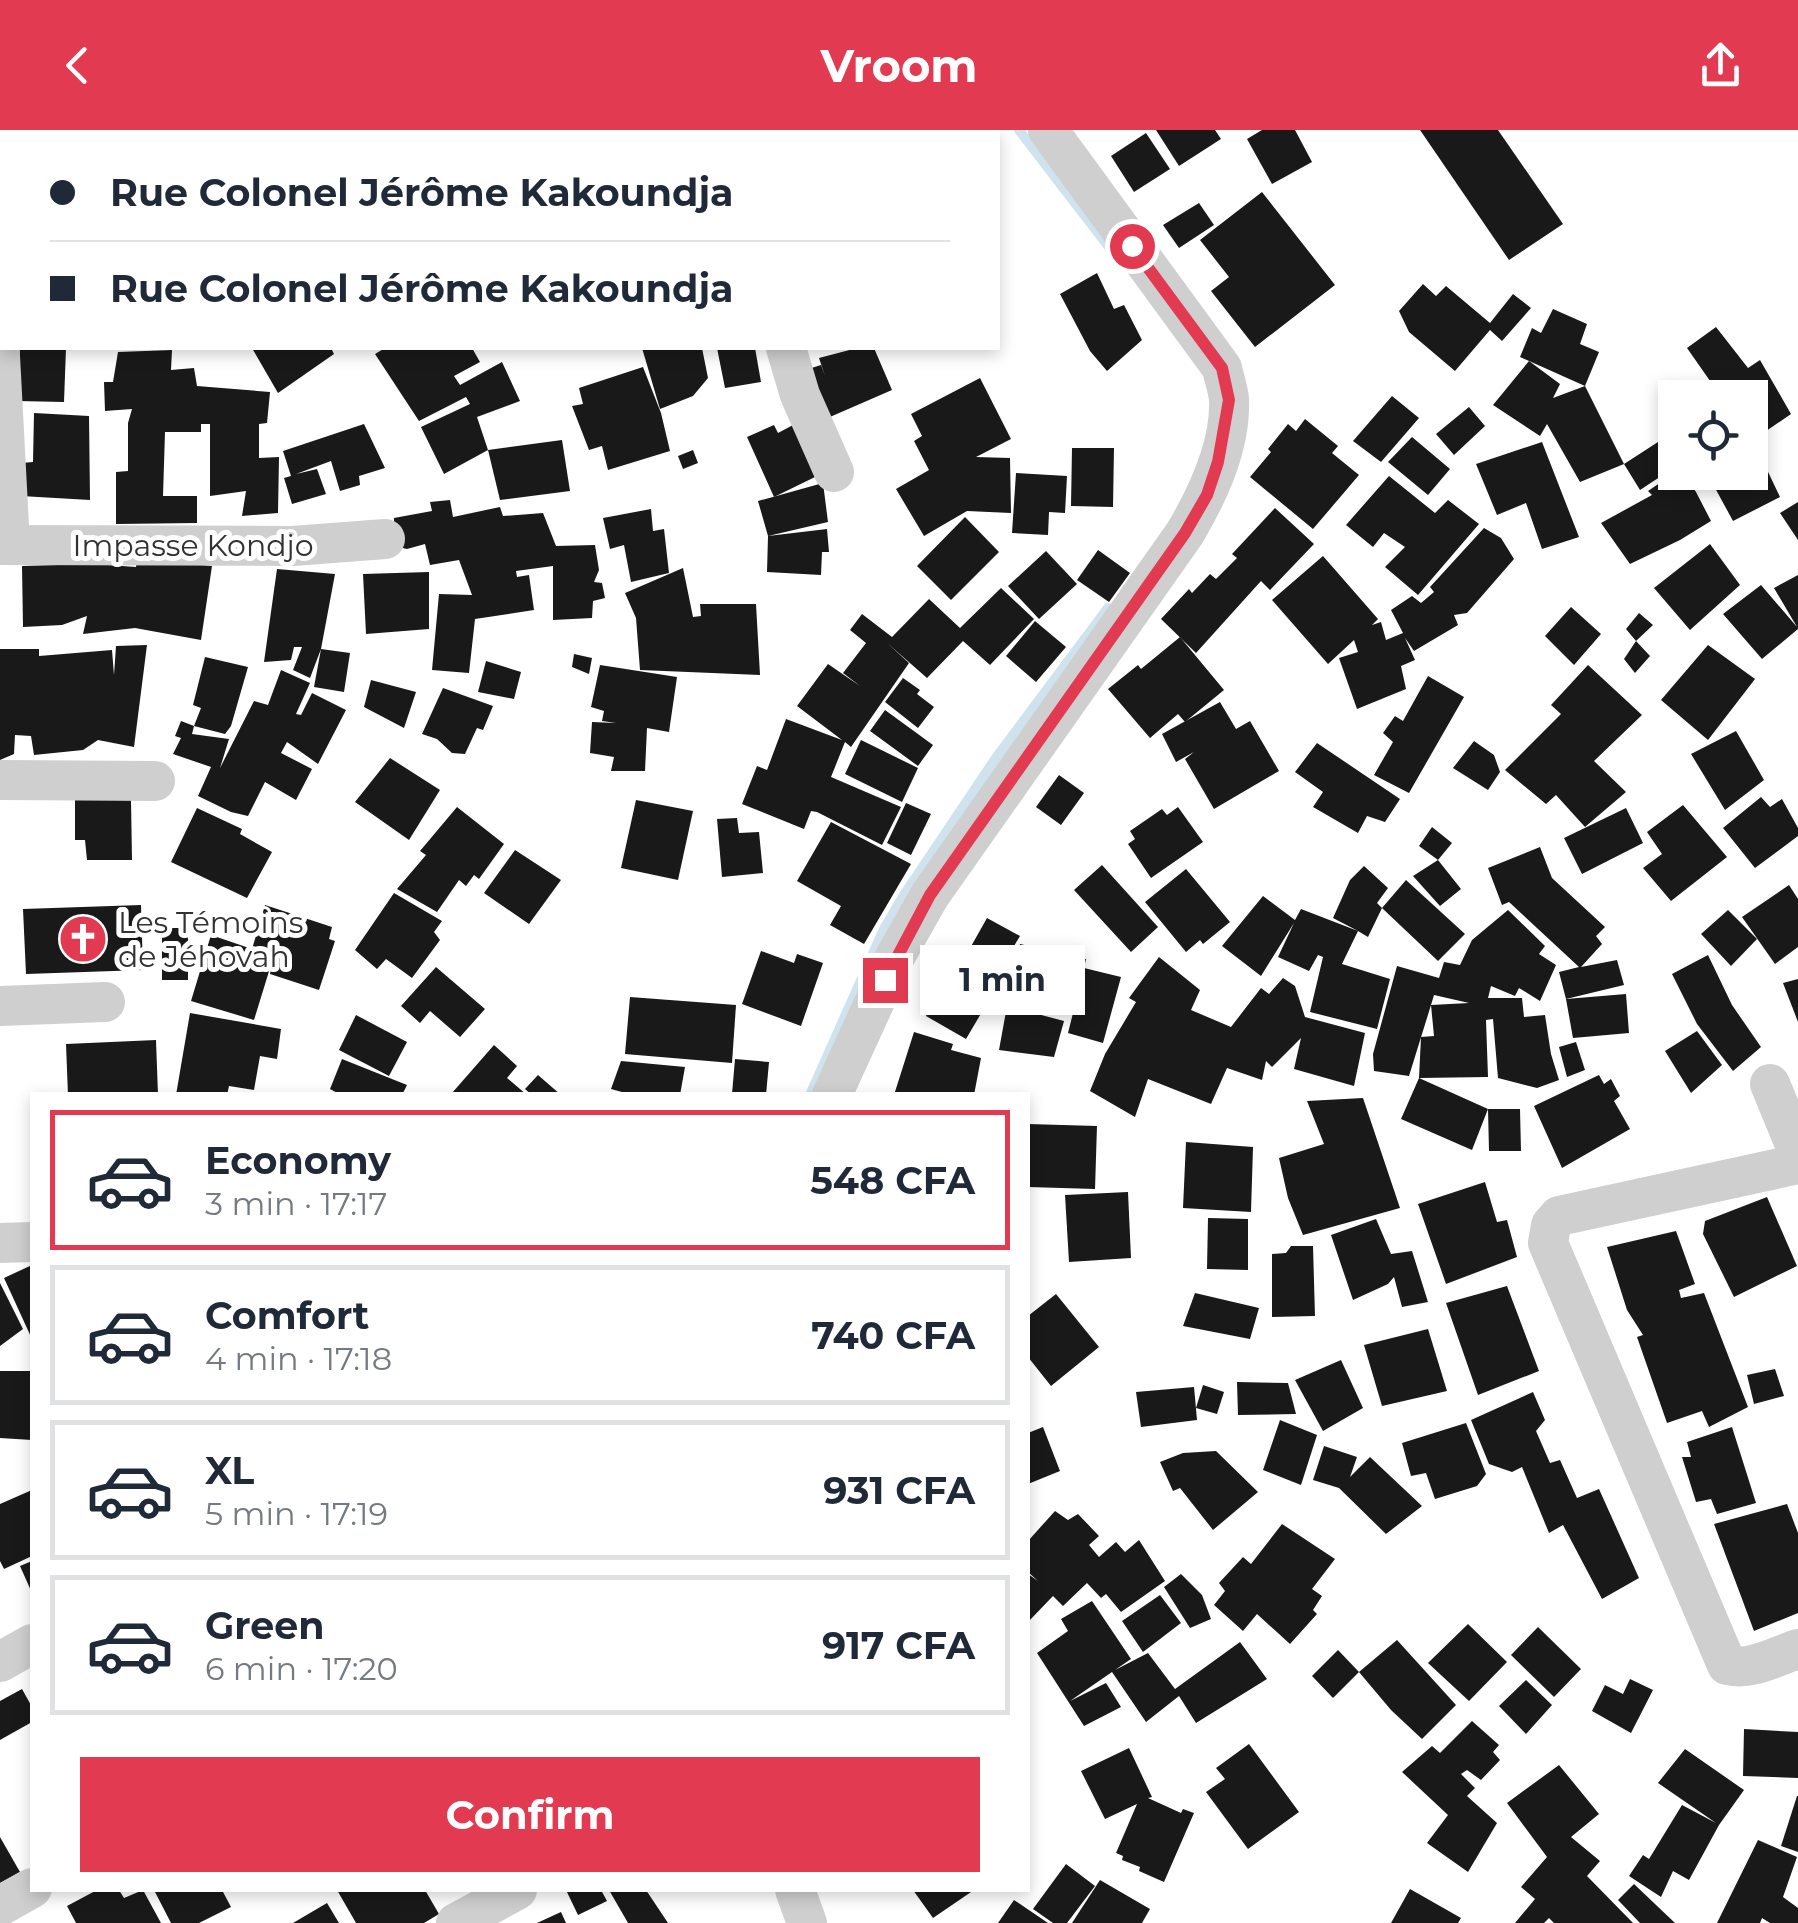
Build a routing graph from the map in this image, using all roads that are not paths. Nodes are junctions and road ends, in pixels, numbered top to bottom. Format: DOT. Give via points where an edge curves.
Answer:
graph roads {
  1 [pos="1048,130"];
  2 [pos="787,350"];
  3 [pos="0,356"];
  4 [pos="834,472"];
  5 [pos="385,539"];
  6 [pos="5,545"];
  7 [pos="0,780"];
  8 [pos="156,780"];
  9 [pos="105,1002"];
  10 [pos="0,1006"];
  11 [pos="1770,1084"];
  12 [pos="833,1092"];
  13 [pos="1798,1152"];
  14 [pos="1798,1164"];
  15 [pos="30,1242"];
  16 [pos="0,1243"];
  17 [pos="30,1645"];
  18 [pos="1798,1649"];
  19 [pos="0,1662"];
  20 [pos="30,1889"];
  21 [pos="513,1892"];
  22 [pos="796,1892"];
  23 [pos="0,1906"];
  24 [pos="456,1923"];
  25 [pos="807,1923"];
  1 -- 12 [label="street" via="1222,368 1229,400 1218,462 1185,533 930,895"];
  2 -- 4 [label="street"];
  3 -- 6 [label="street"];
  5 -- 6 [label="street, Impasse Kondjo" via="294,546"];
  7 -- 8 [label="street"];
  9 -- 10 [label="street"];
  11 -- 13 [label="street"];
  14 -- 18 [label="street" via="1560,1216 1548,1242 1727,1664 1740,1668"];
  15 -- 16 [label="street"];
  17 -- 19 [label="street"];
  20 -- 23 [label="street"];
  21 -- 24 [label="street"];
  22 -- 25 [label="street"];
}
